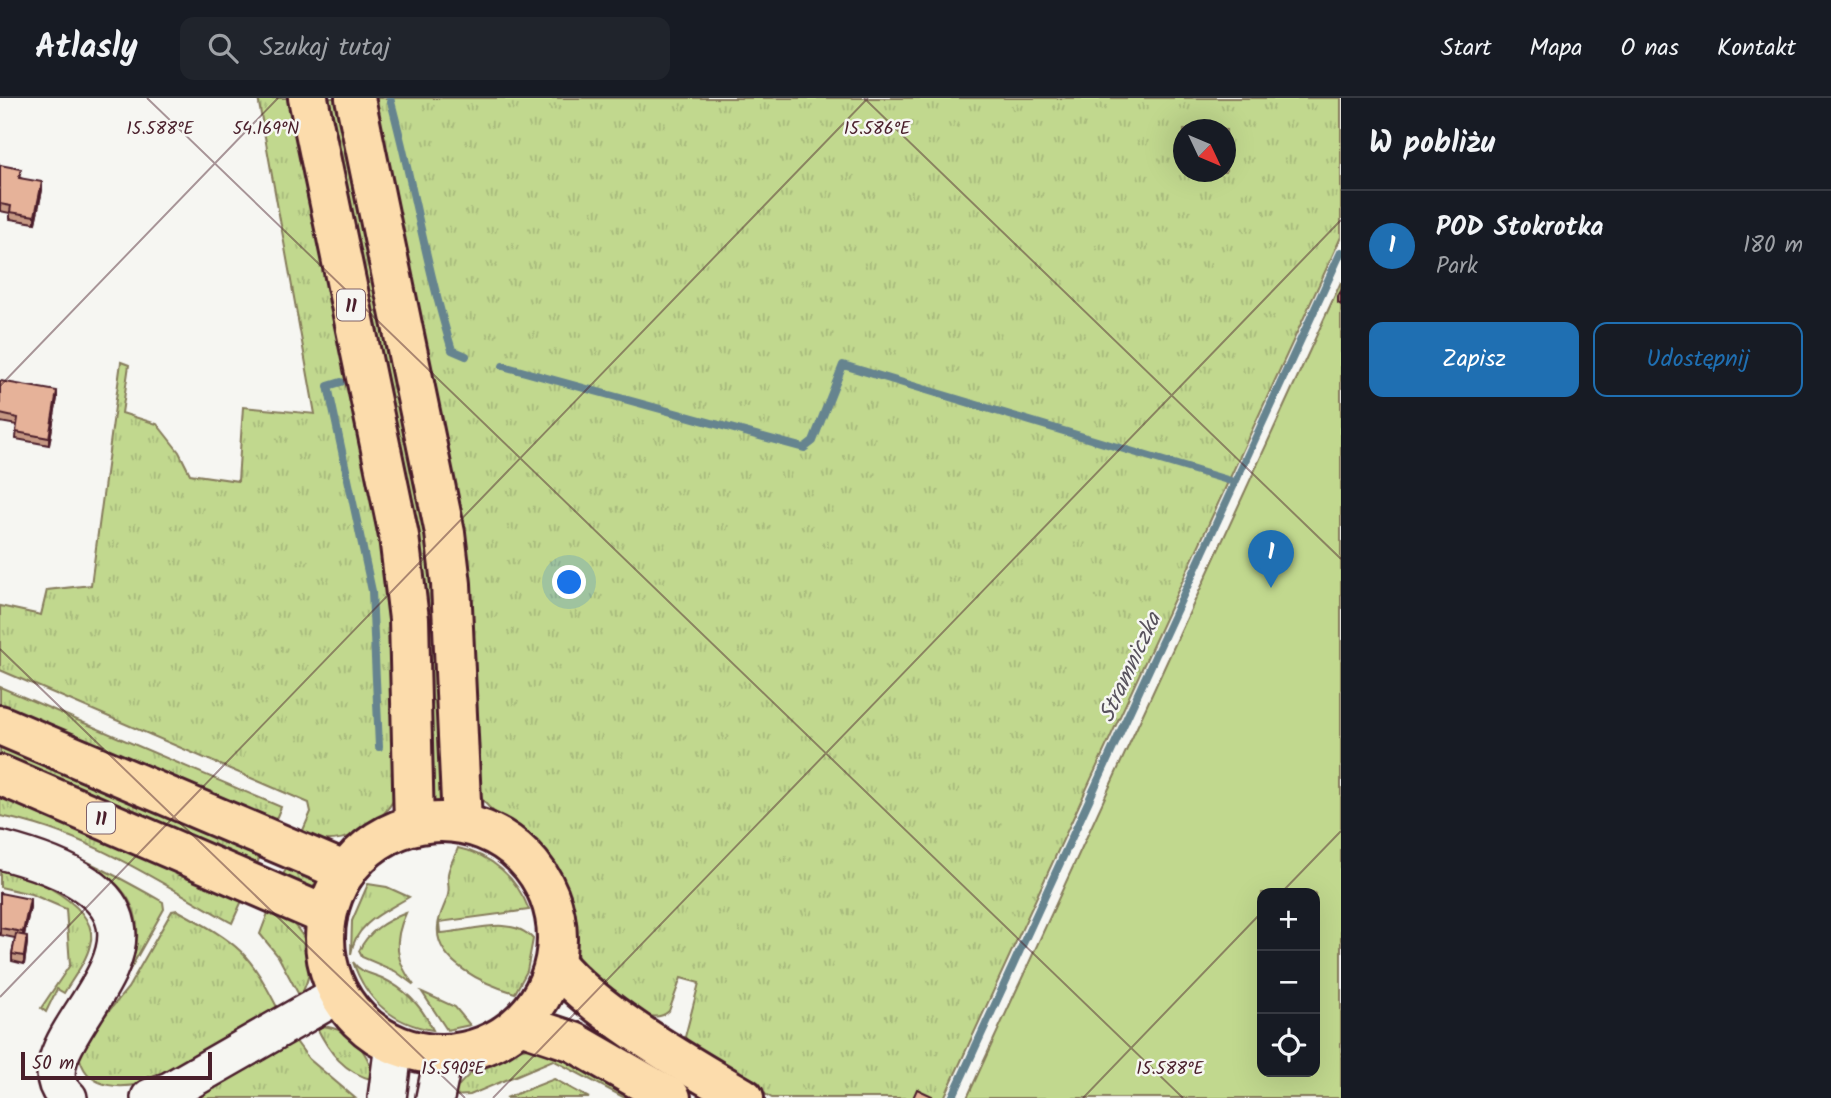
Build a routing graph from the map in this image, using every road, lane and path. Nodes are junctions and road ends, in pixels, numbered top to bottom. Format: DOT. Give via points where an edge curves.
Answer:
graph roads {
  1 [pos="308,98"];
  2 [pos="355,98"];
  3 [pos="0,725"];
  4 [pos="0,775"];
  5 [pos="463,823"];
  6 [pos="414,825"];
  7 [pos="0,850"];
  8 [pos="346,872"];
  9 [pos="327,916"];
  10 [pos="555,964"];
  11 [pos="340,994"];
  12 [pos="520,1024"];
  13 [pos="394,1044"];
  14 [pos="444,1054"];
  15 [pos="54,1093"];
  16 [pos="150,1098"];
  17 [pos="387,1098"];
  18 [pos="435,1098"];
  19 [pos="671,1098"];
  20 [pos="744,1098"];
  1 -- 6 [label="main road, 11" via="399,536 409,619"];
  2 -- 5 [label="main road, 11" via="445,533 452,584"];
  3 -- 8 [label="main road, 11"];
  4 -- 9 [label="main road, 11"];
  5 -- 6 [label="main road"];
  5 -- 10 [label="main road" via="503,839 535,869 554,908 558,930"];
  6 -- 8 [label="main road" via="376,842"];
  7 -- 15 [label="street" via="77,881 93,892 112,918 113,948 108,962 52,1054"];
  8 -- 9 [label="main road"];
  9 -- 11 [label="main road" via="327,956"];
  10 -- 12 [label="main road" via="542,996"];
  10 -- 20 [label="main road" via="588,996"];
  11 -- 13 [label="main road" via="362,1023"];
  11 -- 16 [label="street"];
  12 -- 14 [label="main road" via="481,1047"];
  12 -- 19 [label="main road" via="574,1042"];
  13 -- 14 [label="main road"];
  13 -- 17 [label="street"];
  14 -- 18 [label="street"];
}
